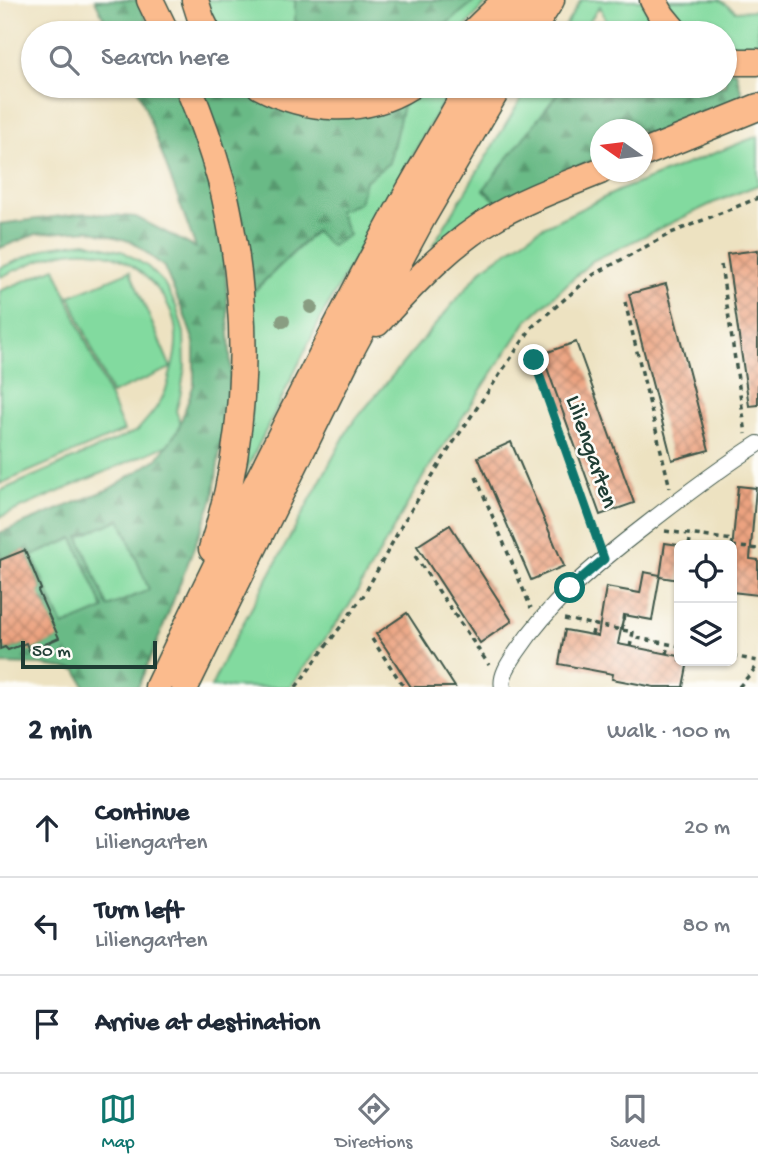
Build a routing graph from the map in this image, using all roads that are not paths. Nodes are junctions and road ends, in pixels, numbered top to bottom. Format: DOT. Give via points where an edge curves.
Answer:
graph roads {
  1 [pos="150,0"];
  2 [pos="195,0"];
  3 [pos="506,0"];
  4 [pos="520,0"];
  5 [pos="551,0"];
  6 [pos="653,0"];
  7 [pos="160,21"];
  8 [pos="202,21"];
  9 [pos="484,21"];
  10 [pos="508,21"];
  11 [pos="538,21"];
  12 [pos="666,21"];
  13 [pos="737,62"];
  14 [pos="758,62"];
  15 [pos="193,98"];
  16 [pos="287,98"];
  17 [pos="384,98"];
  18 [pos="463,98"];
  19 [pos="492,98"];
  20 [pos="758,107"];
  21 [pos="653,150"];
  22 [pos="590,175"];
  23 [pos="350,352"];
  24 [pos="753,447"];
  25 [pos="184,634"];
  26 [pos="502,685"];
  27 [pos="158,687"];
  28 [pos="185,687"];
  1 -- 7 [label="highway"];
  2 -- 8 [label="highway"];
  3 -- 9 [label="highway"];
  4 -- 10 [label="highway"];
  5 -- 11 [label="highway"];
  6 -- 12 [label="highway"];
  13 -- 14 [label="highway"];
  15 -- 25 [label="highway" via="222,184 231,228 243,369 228,491"];
  16 -- 17 [label="highway" via="332,106"];
  18 -- 25 [label="highway" via="344,312"];
  19 -- 23 [label="highway"];
  20 -- 21 [label="highway"];
  22 -- 23 [label="highway" via="479,227 429,268"];
  23 -- 28 [label="highway"];
  24 -- 26 [label="street, Liliengarten" via="570,588 513,657"];
  25 -- 27 [label="highway"];
}
